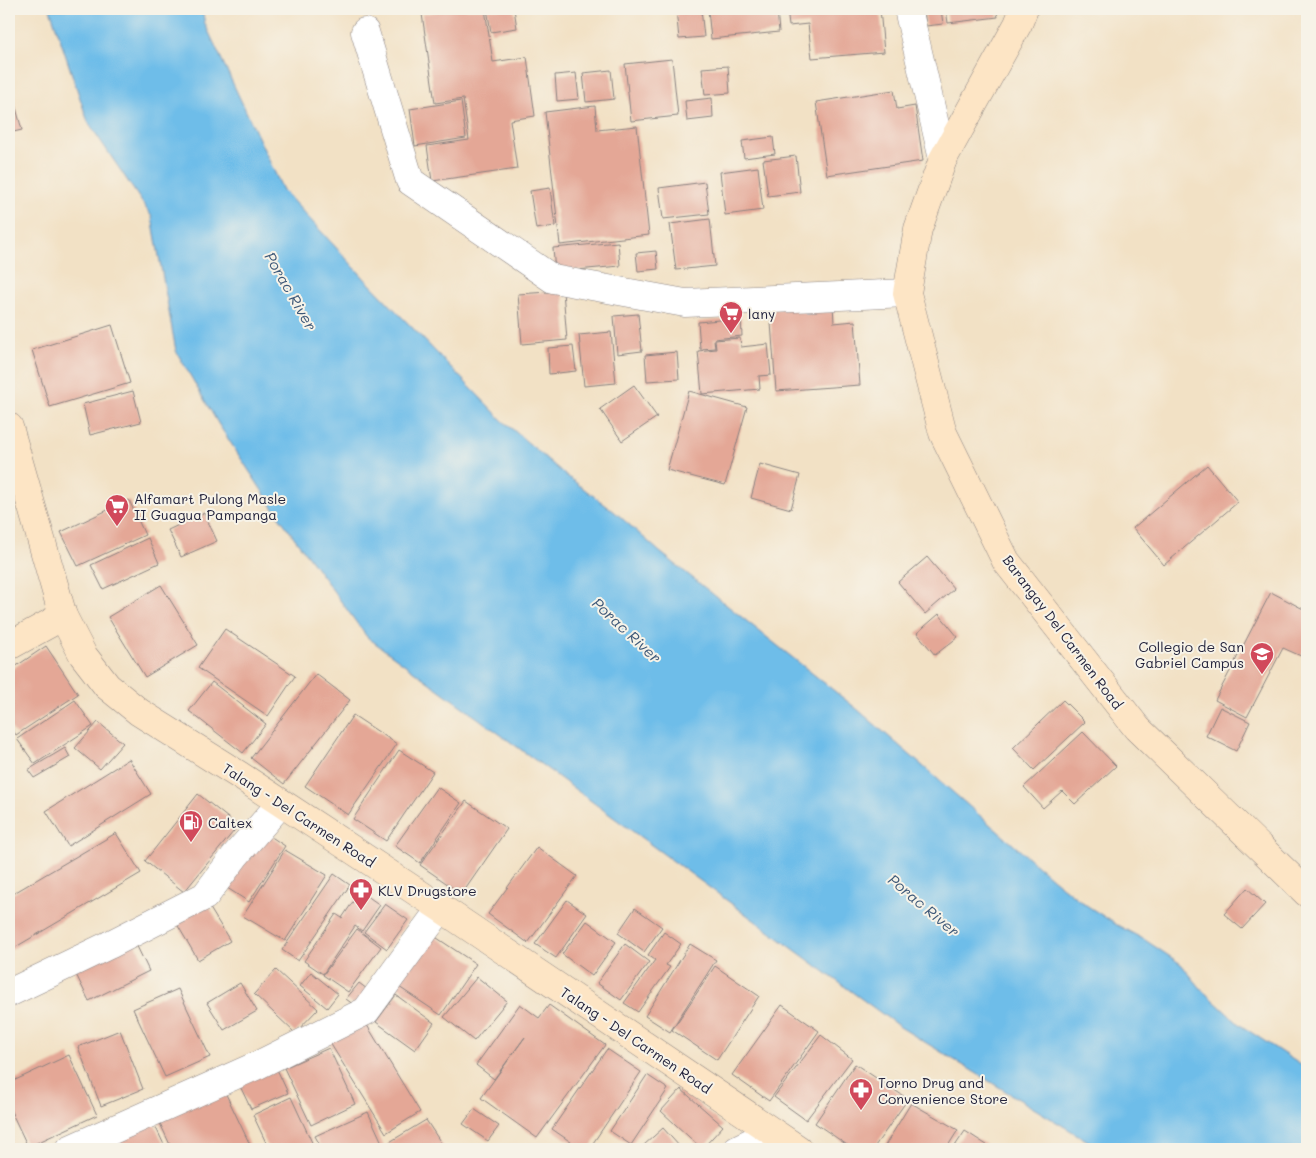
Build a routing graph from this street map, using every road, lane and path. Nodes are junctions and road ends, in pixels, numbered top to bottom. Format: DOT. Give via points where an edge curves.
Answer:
graph roads {
  1 [pos="908,9"];
  2 [pos="1024,9"];
  3 [pos="365,32"];
  4 [pos="943,159"];
  5 [pos="907,293"];
  6 [pos="9,427"];
  7 [pos="63,616"];
  8 [pos="9,646"];
  9 [pos="281,802"];
  10 [pos="1307,892"];
  11 [pos="441,908"];
  12 [pos="9,993"];
  13 [pos="772,1132"];
  14 [pos="70,1149"];
  15 [pos="737,1149"];
  16 [pos="798,1149"];
  1 -- 4 [label="street"];
  2 -- 4 [label="street, Barangay Del Carmen Road"];
  3 -- 5 [label="street" via="410,180 553,279 685,304"];
  4 -- 5 [label="street, Barangay Del Carmen Road" via="918,229"];
  5 -- 10 [label="street, Barangay Del Carmen Road" via="943,433 1006,561 1137,728"];
  6 -- 7 [label="street, Talang - Del Carmen Road"];
  7 -- 8 [label="street"];
  7 -- 9 [label="street, Talang - Del Carmen Road" via="83,655 107,686 146,717"];
  9 -- 11 [label="street, Talang - Del Carmen Road"];
  9 -- 12 [label="street" via="205,896"];
  11 -- 13 [label="street, Talang - Del Carmen Road"];
  11 -- 14 [label="street" via="366,1011 258,1065"];
  13 -- 15 [label="street"];
  13 -- 16 [label="street, Talang - Del Carmen Road"];
}
